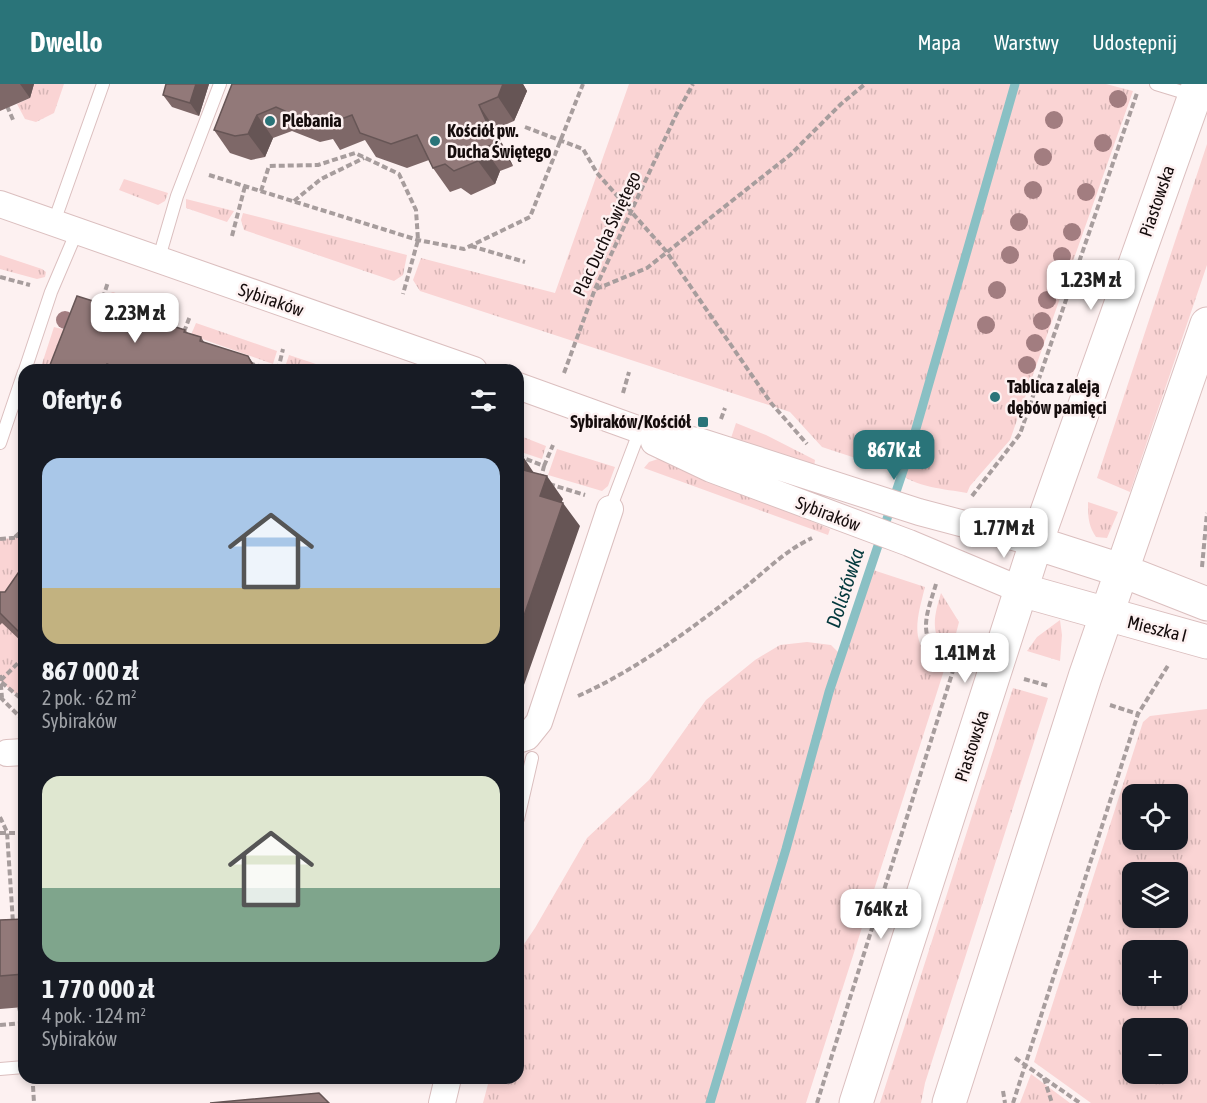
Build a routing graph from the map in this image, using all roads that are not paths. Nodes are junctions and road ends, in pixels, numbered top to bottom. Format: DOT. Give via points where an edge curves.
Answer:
graph roads {
  1 [pos="103,84"];
  2 [pos="220,84"];
  3 [pos="1156,84"];
  4 [pos="1197,90"];
  5 [pos="0,204"];
  6 [pos="65,227"];
  7 [pos="158,261"];
  8 [pos="1207,324"];
  9 [pos="26,364"];
  10 [pos="457,364"];
  11 [pos="524,388"];
  12 [pos="18,389"];
  13 [pos="640,430"];
  14 [pos="0,444"];
  15 [pos="611,505"];
  16 [pos="1036,543"];
  17 [pos="1123,571"];
  18 [pos="1021,590"];
  19 [pos="1201,601"];
  20 [pos="1107,616"];
  21 [pos="1194,638"];
  22 [pos="525,749"];
  23 [pos="18,1068"];
  24 [pos="0,1069"];
  25 [pos="447,1084"];
  26 [pos="442,1103"];
  27 [pos="856,1103"];
  28 [pos="949,1103"];
  1 -- 6 [label="lane"];
  2 -- 7 [label="lane"];
  3 -- 4 [label="lane"];
  4 -- 16 [label="main road, Piastowska"];
  5 -- 6 [label="street, Sybiraków"];
  6 -- 7 [label="street, Sybiraków"];
  6 -- 9 [label="lane" via="51,292"];
  7 -- 10 [label="street, Sybiraków"];
  8 -- 17 [label="main road"];
  11 -- 13 [label="street, Sybiraków"];
  12 -- 14 [label="lane"];
  13 -- 15 [label="lane"];
  13 -- 16 [label="street, Sybiraków" via="702,442 919,512"];
  13 -- 18 [label="street, Sybiraków" via="657,444 700,464"];
  15 -- 22 [label="street" via="539,722 527,737"];
  16 -- 17 [label="main road"];
  16 -- 18 [label="main road, Piastowska"];
  17 -- 19 [label="main road"];
  17 -- 20 [label="main road"];
  18 -- 20 [label="main road, Mieszka I"];
  18 -- 27 [label="main road, Piastowska"];
  20 -- 21 [label="main road, Mieszka I"];
  20 -- 28 [label="main road"];
  23 -- 24 [label="lane"];
  25 -- 26 [label="street"];
}
